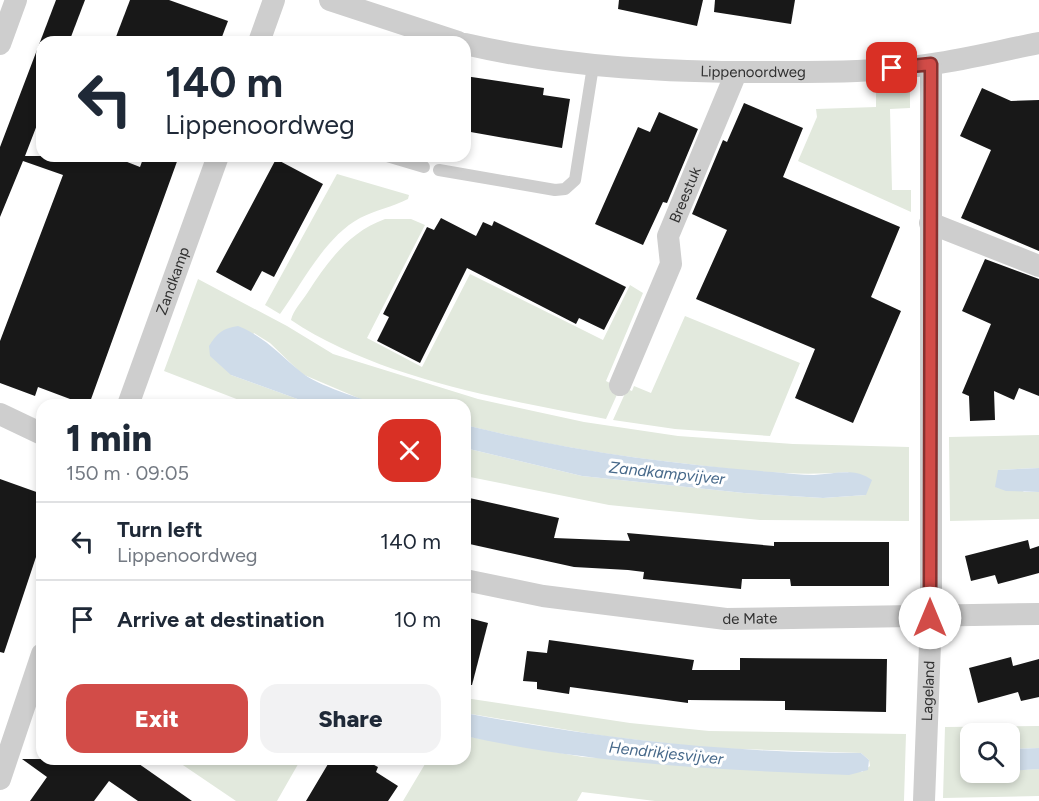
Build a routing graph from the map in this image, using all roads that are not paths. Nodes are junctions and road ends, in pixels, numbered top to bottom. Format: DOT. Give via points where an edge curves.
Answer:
graph roads {
  1 [pos="16,0"];
  2 [pos="274,0"];
  3 [pos="330,0"];
  4 [pos="261,36"];
  5 [pos="440,36"];
  6 [pos="1039,43"];
  7 [pos="0,44"];
  8 [pos="471,45"];
  9 [pos="931,64"];
  10 [pos="593,66"];
  11 [pos="736,73"];
  12 [pos="216,162"];
  13 [pos="407,162"];
  14 [pos="424,167"];
  15 [pos="439,170"];
  16 [pos="930,223"];
  17 [pos="1039,266"];
  18 [pos="620,385"];
  19 [pos="130,399"];
  20 [pos="0,414"];
  21 [pos="36,431"];
  22 [pos="471,581"];
  23 [pos="1039,614"];
  24 [pos="930,618"];
  25 [pos="36,672"];
  26 [pos="0,779"];
  27 [pos="924,801"];
  1 -- 7 [label="street"];
  2 -- 4 [label="street"];
  3 -- 5 [label="street"];
  6 -- 9 [label="street, Lippenoordweg"];
  8 -- 10 [label="street, Lippenoordweg" via="527,58"];
  9 -- 11 [label="street, Lippenoordweg" via="853,72"];
  9 -- 16 [label="street, Lageland"];
  10 -- 11 [label="street, Lippenoordweg"];
  10 -- 15 [label="lane" via="574,180 565,189"];
  11 -- 18 [label="street, Breestuk" via="668,236 671,264"];
  12 -- 19 [label="street, Zandkamp"];
  13 -- 14 [label="lane"];
  16 -- 17 [label="street"];
  16 -- 24 [label="street, Lageland"];
  20 -- 21 [label="street"];
  22 -- 24 [label="street, de Mate" via="543,596 726,619"];
  23 -- 24 [label="street, de Mate"];
  24 -- 27 [label="street, Lageland"];
  25 -- 26 [label="street"];
}
